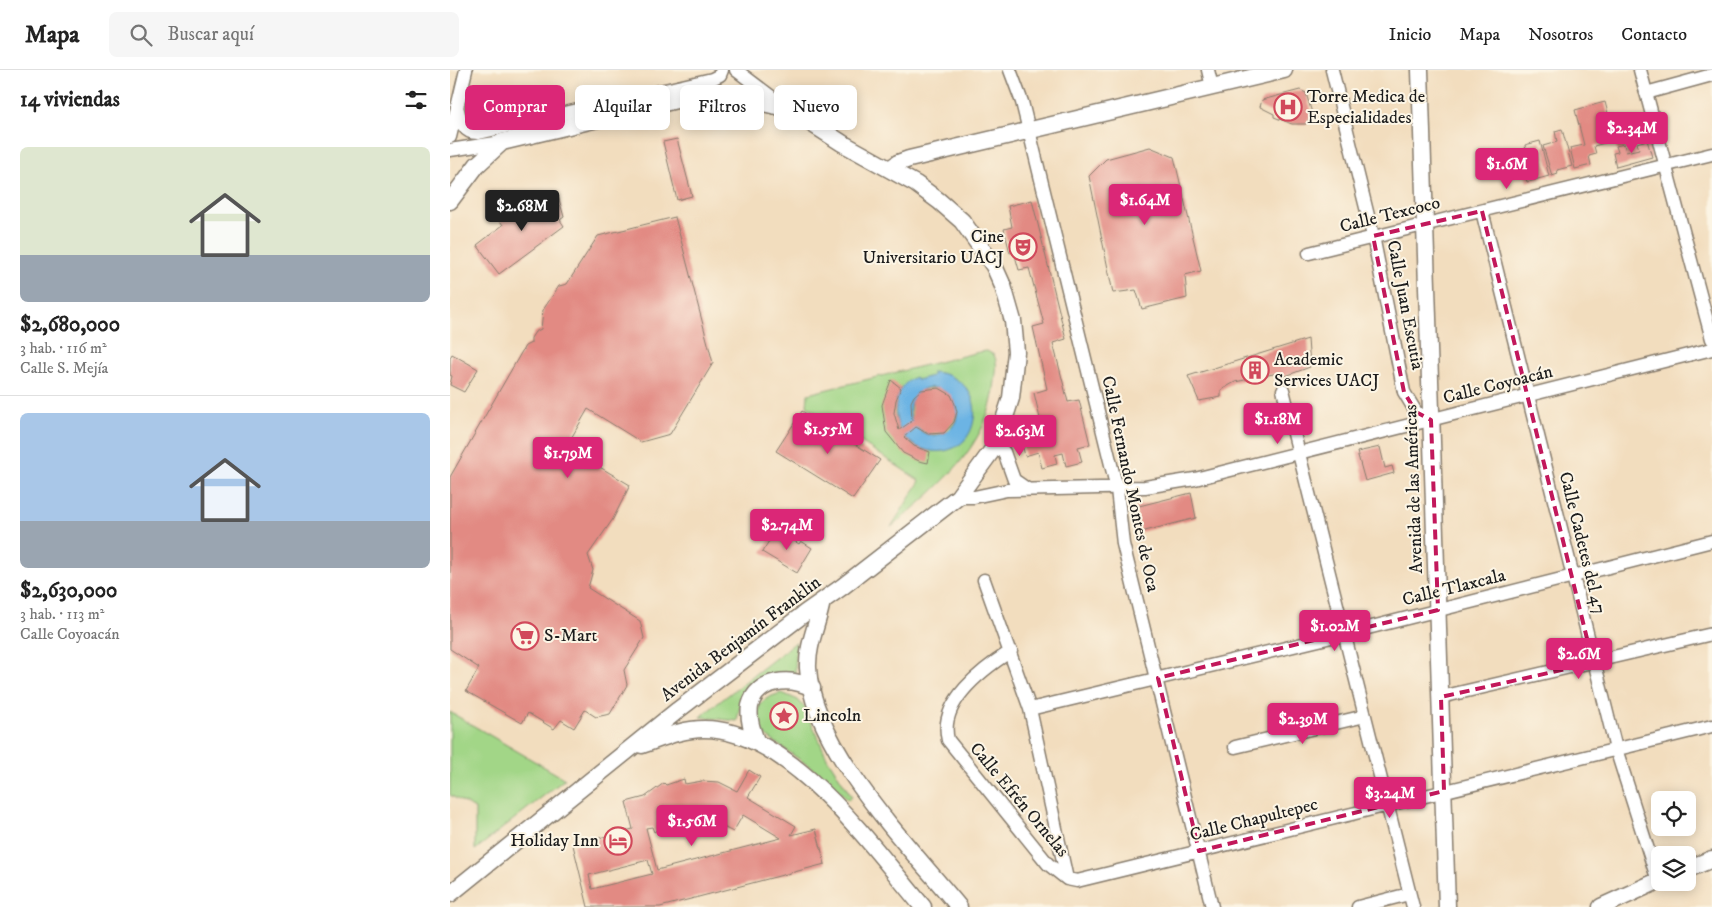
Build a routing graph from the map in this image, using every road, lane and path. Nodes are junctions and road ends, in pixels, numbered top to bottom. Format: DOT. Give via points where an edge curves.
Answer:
graph roads {
  1 [pos="466,70"];
  2 [pos="722,70"];
  3 [pos="736,70"];
  4 [pos="1010,70"];
  5 [pos="1208,70"];
  6 [pos="1284,70"];
  7 [pos="1332,70"];
  8 [pos="1420,70"];
  9 [pos="1640,70"];
  10 [pos="1712,75"];
  11 [pos="1212,87"];
  12 [pos="1646,93"];
  13 [pos="774,99"];
  14 [pos="457,106"];
  15 [pos="774,107"];
  16 [pos="823,130"];
  17 [pos="1029,132"];
  18 [pos="450,137"];
  19 [pos="502,142"];
  20 [pos="450,150"];
  21 [pos="1712,154"];
  22 [pos="1665,165"];
  23 [pos="890,169"];
  24 [pos="450,201"];
  25 [pos="1482,211"];
  26 [pos="1426,224"];
  27 [pos="1373,236"];
  28 [pos="1309,253"];
  29 [pos="1712,339"];
  30 [pos="1712,349"];
  31 [pos="1283,390"];
  32 [pos="1528,395"];
  33 [pos="1431,420"];
  34 [pos="996,445"];
  35 [pos="1300,453"];
  36 [pos="1117,489"];
  37 [pos="1027,490"];
  38 [pos="958,497"];
  39 [pos="1712,542"];
  40 [pos="1573,576"];
  41 [pos="984,580"];
  42 [pos="822,601"];
  43 [pos="1438,610"];
  44 [pos="1344,634"];
  45 [pos="1712,634"];
  46 [pos="1011,651"];
  47 [pos="1593,663"];
  48 [pos="1158,678"];
  49 [pos="812,688"];
  50 [pos="1442,697"];
  51 [pos="1030,709"];
  52 [pos="1365,716"];
  53 [pos="1712,726"];
  54 [pos="756,741"];
  55 [pos="1235,747"];
  56 [pos="1616,749"];
  57 [pos="630,750"];
  58 [pos="1444,791"];
  59 [pos="1388,805"];
  60 [pos="1199,851"];
  61 [pos="1651,856"];
  62 [pos="1712,859"];
  63 [pos="1696,866"];
  64 [pos="1067,879"];
  65 [pos="1651,885"];
  66 [pos="450,894"];
  67 [pos="1409,894"];
  68 [pos="923,907"];
  69 [pos="959,907"];
  70 [pos="1212,907"];
  71 [pos="1358,907"];
  72 [pos="1413,907"];
  73 [pos="1447,907"];
  74 [pos="1601,907"];
  1 -- 14 [label="street"];
  2 -- 14 [label="street" via="712,79 479,133 467,131 462,126"];
  3 -- 13 [label="street, Avenida Benjamín Franklin"];
  4 -- 17 [label="street, Calle Fernando Montes de Oca"];
  5 -- 11 [label="street"];
  6 -- 11 [label="main road"];
  7 -- 27 [label="street, Calle Juan Escutia"];
  8 -- 26 [label="main road, Avenida de las Américas"];
  9 -- 12 [label="street"];
  10 -- 12 [label="street"];
  11 -- 17 [label="main road"];
  12 -- 22 [label="street"];
  14 -- 18 [label="street"];
  15 -- 19 [label="main road" via="736,98 689,98"];
  16 -- 23 [label="main road, Avenida Benjamín Franklin"];
  17 -- 23 [label="main road" via="909,159"];
  17 -- 36 [label="street, Calle Fernando Montes de Oca"];
  19 -- 20 [label="street"];
  19 -- 24 [label="main road" via="477,165"];
  21 -- 22 [label="street, Calle Texcoco"];
  22 -- 25 [label="street, Calle Texcoco"];
  22 -- 29 [label="street"];
  23 -- 34 [label="main road, Avenida Benjamín Franklin" via="939,200 962,221 994,266 1003,286 1014,330 1015,369 1011,398"];
  25 -- 26 [label="street, Calle Texcoco"];
  25 -- 32 [label="street, Calle Cadetes del 47"];
  26 -- 27 [label="street, Calle Texcoco"];
  26 -- 33 [label="main road, Avenida de las Américas"];
  27 -- 28 [label="street, Calle Texcoco"];
  27 -- 33 [label="street, Calle Juan Escutia" via="1404,392 1416,412"];
  30 -- 32 [label="street, Calle Coyoacán"];
  31 -- 35 [label="street"];
  32 -- 33 [label="street, Calle Coyoacán"];
  32 -- 40 [label="street, Calle Cadetes del 47"];
  33 -- 35 [label="street, Calle Coyoacán"];
  33 -- 43 [label="main road, Avenida de las Américas"];
  34 -- 37 [label="street" via="1004,452 1014,480"];
  34 -- 38 [label="main road, Avenida Benjamín Franklin"];
  35 -- 36 [label="street, Calle Coyoacán" via="1195,479"];
  35 -- 44 [label="street"];
  36 -- 37 [label="street, Calle Coyoacán"];
  36 -- 48 [label="street, Calle Fernando Montes de Oca" via="1123,544"];
  37 -- 38 [label="street, Calle Coyoacán"];
  38 -- 42 [label="main road, Avenida Benjamín Franklin"];
  39 -- 40 [label="street, Calle Tlaxcala"];
  40 -- 43 [label="street, Calle Tlaxcala"];
  40 -- 47 [label="street, Calle Cadetes del 47"];
  41 -- 46 [label="street, Calle Efrén Ornelas"];
  42 -- 49 [label="main road" via="808,657"];
  42 -- 57 [label="main road, Avenida Benjamín Franklin"];
  43 -- 44 [label="street, Calle Tlaxcala"];
  43 -- 50 [label="main road, Avenida de las Américas"];
  44 -- 48 [label="street, Calle Tlaxcala"];
  44 -- 52 [label="street"];
  45 -- 47 [label="street"];
  46 -- 51 [label="street, Calle Efrén Ornelas"];
  46 -- 64 [label="street, Calle Efrén Ornelas" via="972,681 949,713 946,732 956,752 1036,849 1057,873"];
  47 -- 50 [label="street"];
  47 -- 56 [label="street, Calle Cadetes del 47"];
  48 -- 51 [label="street, Calle Tlaxcala"];
  48 -- 60 [label="street, Calle Fernando Montes de Oca"];
  49 -- 54 [label="main road" via="795,681 782,681 760,690 754,697 749,715"];
  49 -- 69 [label="main road" via="832,740 856,781"];
  50 -- 58 [label="main road, Avenida de las Américas"];
  51 -- 64 [label="street, Calle Efrén Ornelas"];
  52 -- 55 [label="street"];
  52 -- 59 [label="street"];
  53 -- 56 [label="street, Calle Chapultepec"];
  54 -- 57 [label="main road" via="723,731 687,730"];
  54 -- 68 [label="main road" via="801,772 829,798"];
  56 -- 58 [label="street, Calle Chapultepec"];
  56 -- 61 [label="street, Calle Cadetes del 47"];
  57 -- 66 [label="main road, Avenida Benjamín Franklin"];
  58 -- 59 [label="street, Calle Chapultepec"];
  58 -- 73 [label="main road, Avenida de las Américas"];
  59 -- 60 [label="street, Calle Chapultepec"];
  59 -- 67 [label="street"];
  60 -- 64 [label="street, Calle Chapultepec" via="1086,880"];
  60 -- 70 [label="street, Calle Fernando Montes de Oca"];
  62 -- 63 [label="main road"];
  65 -- 74 [label="main road"];
  67 -- 71 [label="street"];
  67 -- 72 [label="street"];
}
